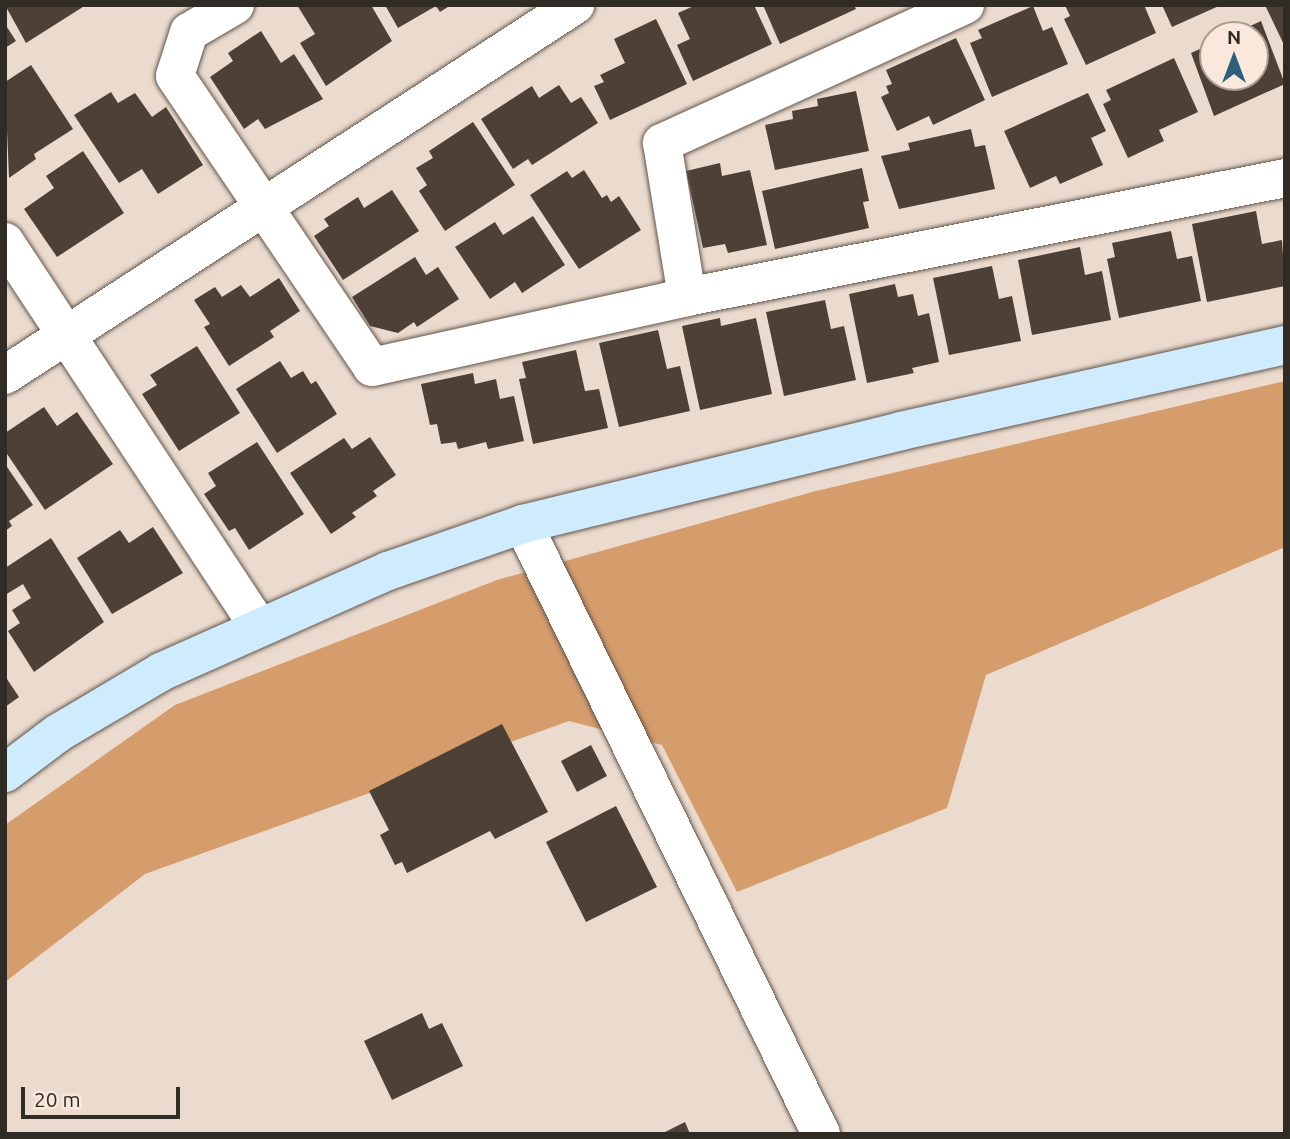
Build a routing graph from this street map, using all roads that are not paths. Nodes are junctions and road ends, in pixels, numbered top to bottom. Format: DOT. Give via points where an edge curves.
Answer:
graph roads {
  1 [pos="235,5"];
  2 [pos="575,5"];
  3 [pos="965,5"];
  4 [pos="1285,178"];
  5 [pos="264,206"];
  6 [pos="5,242"];
  7 [pos="687,297"];
  8 [pos="65,334"];
  9 [pos="1285,345"];
  10 [pos="5,375"];
  11 [pos="523,524"];
  12 [pos="258,626"];
  13 [pos="5,773"];
  14 [pos="821,1134"];
  1 -- 5 [label="street" via="189,32 175,76"];
  2 -- 5 [label="street"];
  3 -- 7 [label="street" via="662,143"];
  4 -- 7 [label="street"];
  5 -- 7 [label="street" via="372,367"];
  5 -- 8 [label="street"];
  6 -- 8 [label="street"];
  8 -- 10 [label="street"];
  8 -- 12 [label="street"];
  9 -- 11 [label="street" via="901,431"];
  11 -- 12 [label="street" via="388,571"];
  11 -- 14 [label="street"];
  12 -- 13 [label="street" via="161,672 58,733"];
}
